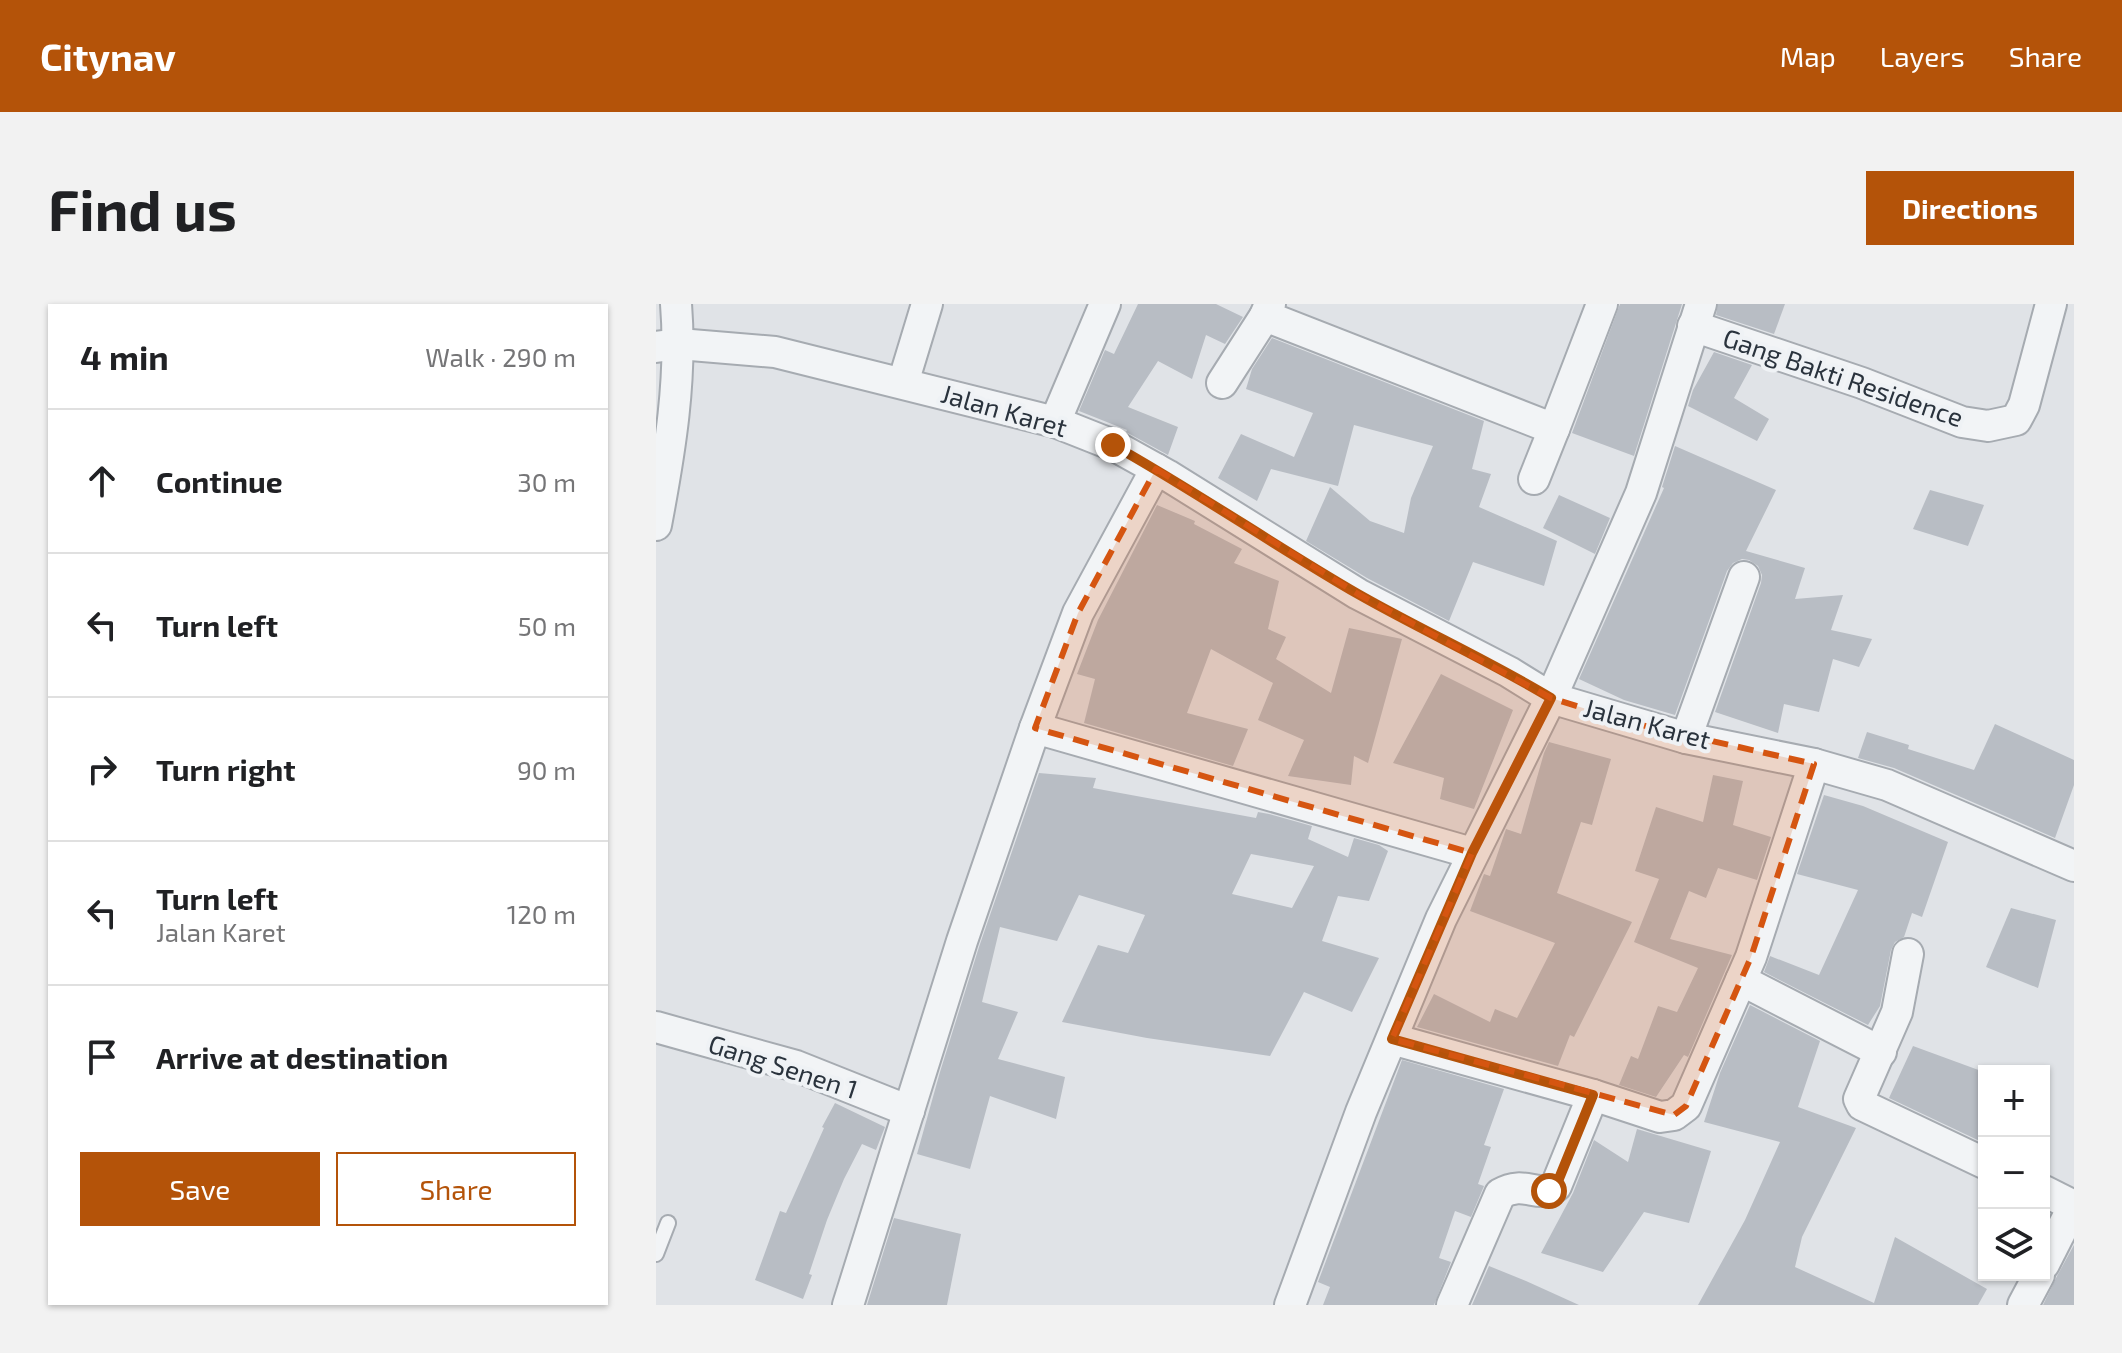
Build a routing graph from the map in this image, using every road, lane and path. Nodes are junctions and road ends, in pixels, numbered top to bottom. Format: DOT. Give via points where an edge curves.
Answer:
graph roads {
  1 [pos="676,304"];
  2 [pos="927,304"];
  3 [pos="1105,304"];
  4 [pos="1602,304"];
  5 [pos="2051,304"];
  6 [pos="1267,310"];
  7 [pos="1697,315"];
  8 [pos="668,346"];
  9 [pos="903,383"];
  10 [pos="1222,383"];
  11 [pos="1055,422"];
  12 [pos="1554,429"];
  13 [pos="1156,469"];
  14 [pos="1534,479"];
  15 [pos="656,525"];
  16 [pos="1744,577"];
  17 [pos="1551,698"];
  18 [pos="1035,728"];
  19 [pos="1686,738"];
  20 [pos="1814,764"];
  21 [pos="1472,853"];
  22 [pos="2074,866"];
  23 [pos="1908,954"];
  24 [pos="1741,980"];
  25 [pos="656,1027"];
  26 [pos="1392,1039"];
  27 [pos="1881,1052"];
  28 [pos="1593,1095"];
  29 [pos="909,1111"];
  30 [pos="1978,1160"];
  31 [pos="2050,1194"];
  32 [pos="2074,1205"];
  33 [pos="668,1223"];
  34 [pos="2050,1252"];
  35 [pos="656,1254"];
  36 [pos="2036,1281"];
  37 [pos="848,1305"];
  38 [pos="1290,1305"];
  39 [pos="1452,1305"];
  40 [pos="2023,1305"];
  1 -- 8 [label="street"];
  2 -- 9 [label="street"];
  3 -- 11 [label="street"];
  4 -- 12 [label="street"];
  5 -- 7 [label="street, Gang Bakti Residence" via="2024,405 2016,420 1988,426 1962,422"];
  6 -- 10 [label="street"];
  6 -- 12 [label="street"];
  7 -- 17 [label="street" via="1641,493"];
  8 -- 9 [label="street, Jalan Karet" via="775,352"];
  8 -- 15 [label="street" via="672,445"];
  9 -- 11 [label="street, Jalan Karet"];
  11 -- 13 [label="street, Jalan Karet"];
  12 -- 14 [label="street"];
  13 -- 17 [label="street, Jalan Karet" via="1358,594"];
  13 -- 18 [label="street" via="1078,613"];
  16 -- 19 [label="street"];
  17 -- 19 [label="street, Jalan Karet"];
  17 -- 21 [label="street"];
  18 -- 21 [label="street"];
  18 -- 29 [label="street"];
  19 -- 20 [label="street, Jalan Karet"];
  20 -- 22 [label="street, Jalan Karet" via="1887,785"];
  20 -- 24 [label="street"];
  21 -- 26 [label="street"];
  23 -- 27 [label="street" via="1897,1012"];
  24 -- 27 [label="street"];
  24 -- 28 [label="street" via="1686,1106 1660,1117"];
  25 -- 29 [label="street, Gang Senen 1" via="796,1066"];
  26 -- 28 [label="street"];
  26 -- 38 [label="street"];
  27 -- 30 [label="street" via="1860,1094 1862,1105"];
  28 -- 39 [label="street" via="1556,1186 1541,1192 1512,1188 1500,1194"];
  29 -- 37 [label="street"];
  31 -- 32 [label="street"];
  32 -- 34 [label="street"];
  33 -- 35 [label="lane"];
  36 -- 40 [label="street"];
}
